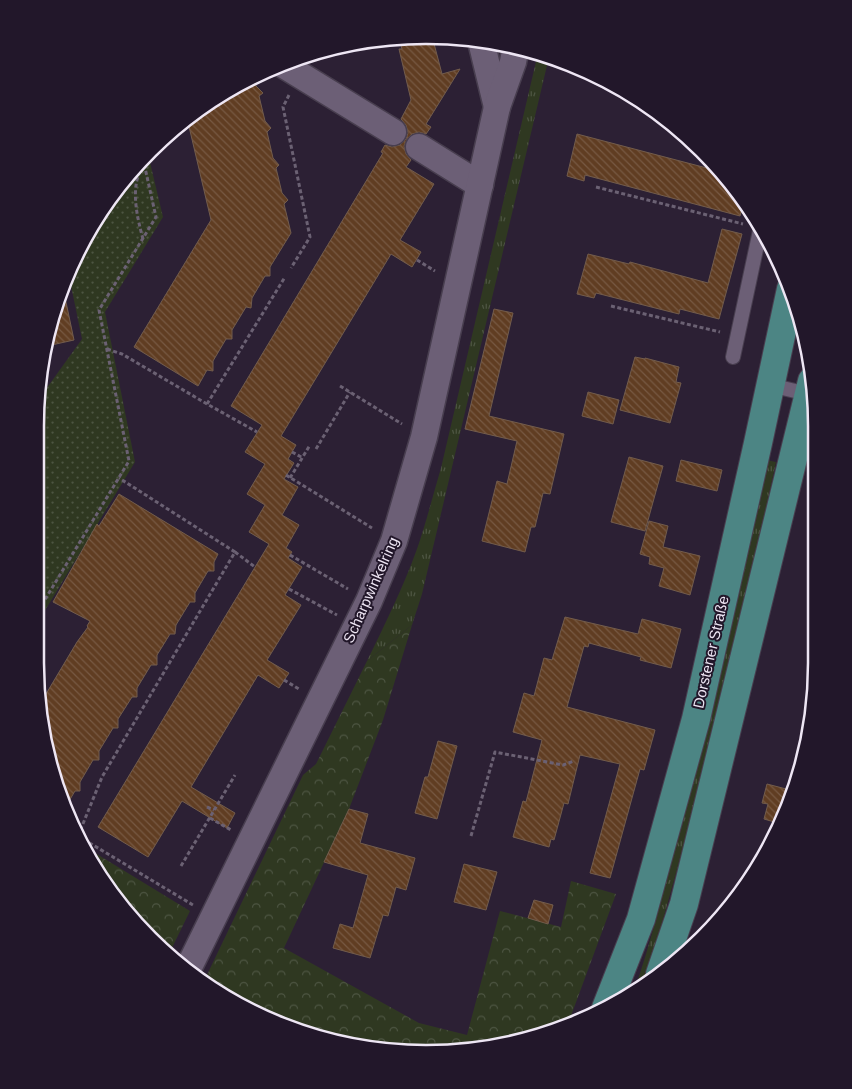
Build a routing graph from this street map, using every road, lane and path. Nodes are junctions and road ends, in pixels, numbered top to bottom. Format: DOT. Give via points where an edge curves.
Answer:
graph roads {
  1 [pos="482,48"];
  2 [pos="514,54"];
  3 [pos="291,69"];
  4 [pos="498,107"];
  5 [pos="393,132"];
  6 [pos="419,147"];
  7 [pos="145,168"];
  8 [pos="138,176"];
  9 [pos="480,185"];
  10 [pos="596,187"];
  11 [pos="750,224"];
  12 [pos="142,238"];
  13 [pos="759,238"];
  14 [pos="290,268"];
  15 [pos="285,277"];
  16 [pos="788,303"];
  17 [pos="611,306"];
  18 [pos="738,336"];
  19 [pos="107,349"];
  20 [pos="733,357"];
  21 [pos="770,385"];
  22 [pos="340,386"];
  23 [pos="806,389"];
  24 [pos="350,392"];
  25 [pos="207,404"];
  26 [pos="807,409"];
  27 [pos="257,432"];
  28 [pos="424,437"];
  29 [pos="310,445"];
  30 [pos="316,449"];
  31 [pos="292,452"];
  32 [pos="303,458"];
  33 [pos="286,475"];
  34 [pos="119,478"];
  35 [pos="290,478"];
  36 [pos="394,542"];
  37 [pos="236,552"];
  38 [pos="290,555"];
  39 [pos="254,567"];
  40 [pos="289,588"];
  41 [pos="44,601"];
  42 [pos="369,601"];
  43 [pos="357,627"];
  44 [pos="574,761"];
  45 [pos="235,775"];
  46 [pos="207,807"];
  47 [pos="214,810"];
  48 [pos="81,828"];
  49 [pos="471,836"];
  50 [pos="89,842"];
  51 [pos="181,866"];
  52 [pos="214,918"];
  53 [pos="664,962"];
  54 [pos="191,964"];
  55 [pos="610,998"];
  1 -- 4 [label="street, Scharpwinkelring"];
  2 -- 4 [label="street, Scharpwinkelring"];
  3 -- 5 [label="street"];
  3 -- 14 [label="path" via="283,107 310,237"];
  4 -- 9 [label="street, Scharpwinkelring"];
  6 -- 9 [label="street"];
  7 -- 12 [label="path" via="156,217"];
  8 -- 12 [label="path" via="136,191"];
  9 -- 28 [label="street, Scharpwinkelring"];
  10 -- 11 [label="path"];
  12 -- 19 [label="path" via="99,310"];
  13 -- 18 [label="lane"];
  15 -- 25 [label="path"];
  16 -- 21 [label="main road, Dorstener Straße"];
  17 -- 18 [label="path"];
  18 -- 20 [label="lane"];
  19 -- 25 [label="path" via="122,354"];
  19 -- 34 [label="path" via="129,461"];
  21 -- 23 [label="lane"];
  21 -- 55 [label="main road, Dorstener Straße" via="703,691 641,918"];
  22 -- 24 [label="path"];
  24 -- 28 [label="path"];
  24 -- 30 [label="path"];
  25 -- 27 [label="path"];
  26 -- 53 [label="main road" via="684,904"];
  28 -- 36 [label="street, Scharpwinkelring"];
  29 -- 32 [label="path"];
  31 -- 32 [label="path"];
  32 -- 35 [label="path"];
  33 -- 35 [label="path"];
  34 -- 37 [label="path"];
  34 -- 41 [label="path"];
  35 -- 36 [label="path"];
  36 -- 42 [label="street, Scharpwinkelring"];
  37 -- 39 [label="path"];
  37 -- 48 [label="path" via="102,777"];
  38 -- 42 [label="path"];
  40 -- 43 [label="path"];
  42 -- 43 [label="street, Scharpwinkelring"];
  43 -- 52 [label="street, Scharpwinkelring"];
  44 -- 49 [label="path" via="563,765 495,752"];
  45 -- 47 [label="path"];
  46 -- 47 [label="path"];
  47 -- 51 [label="path"];
  50 -- 52 [label="path"];
  52 -- 54 [label="street, Scharpwinkelring"];
}
